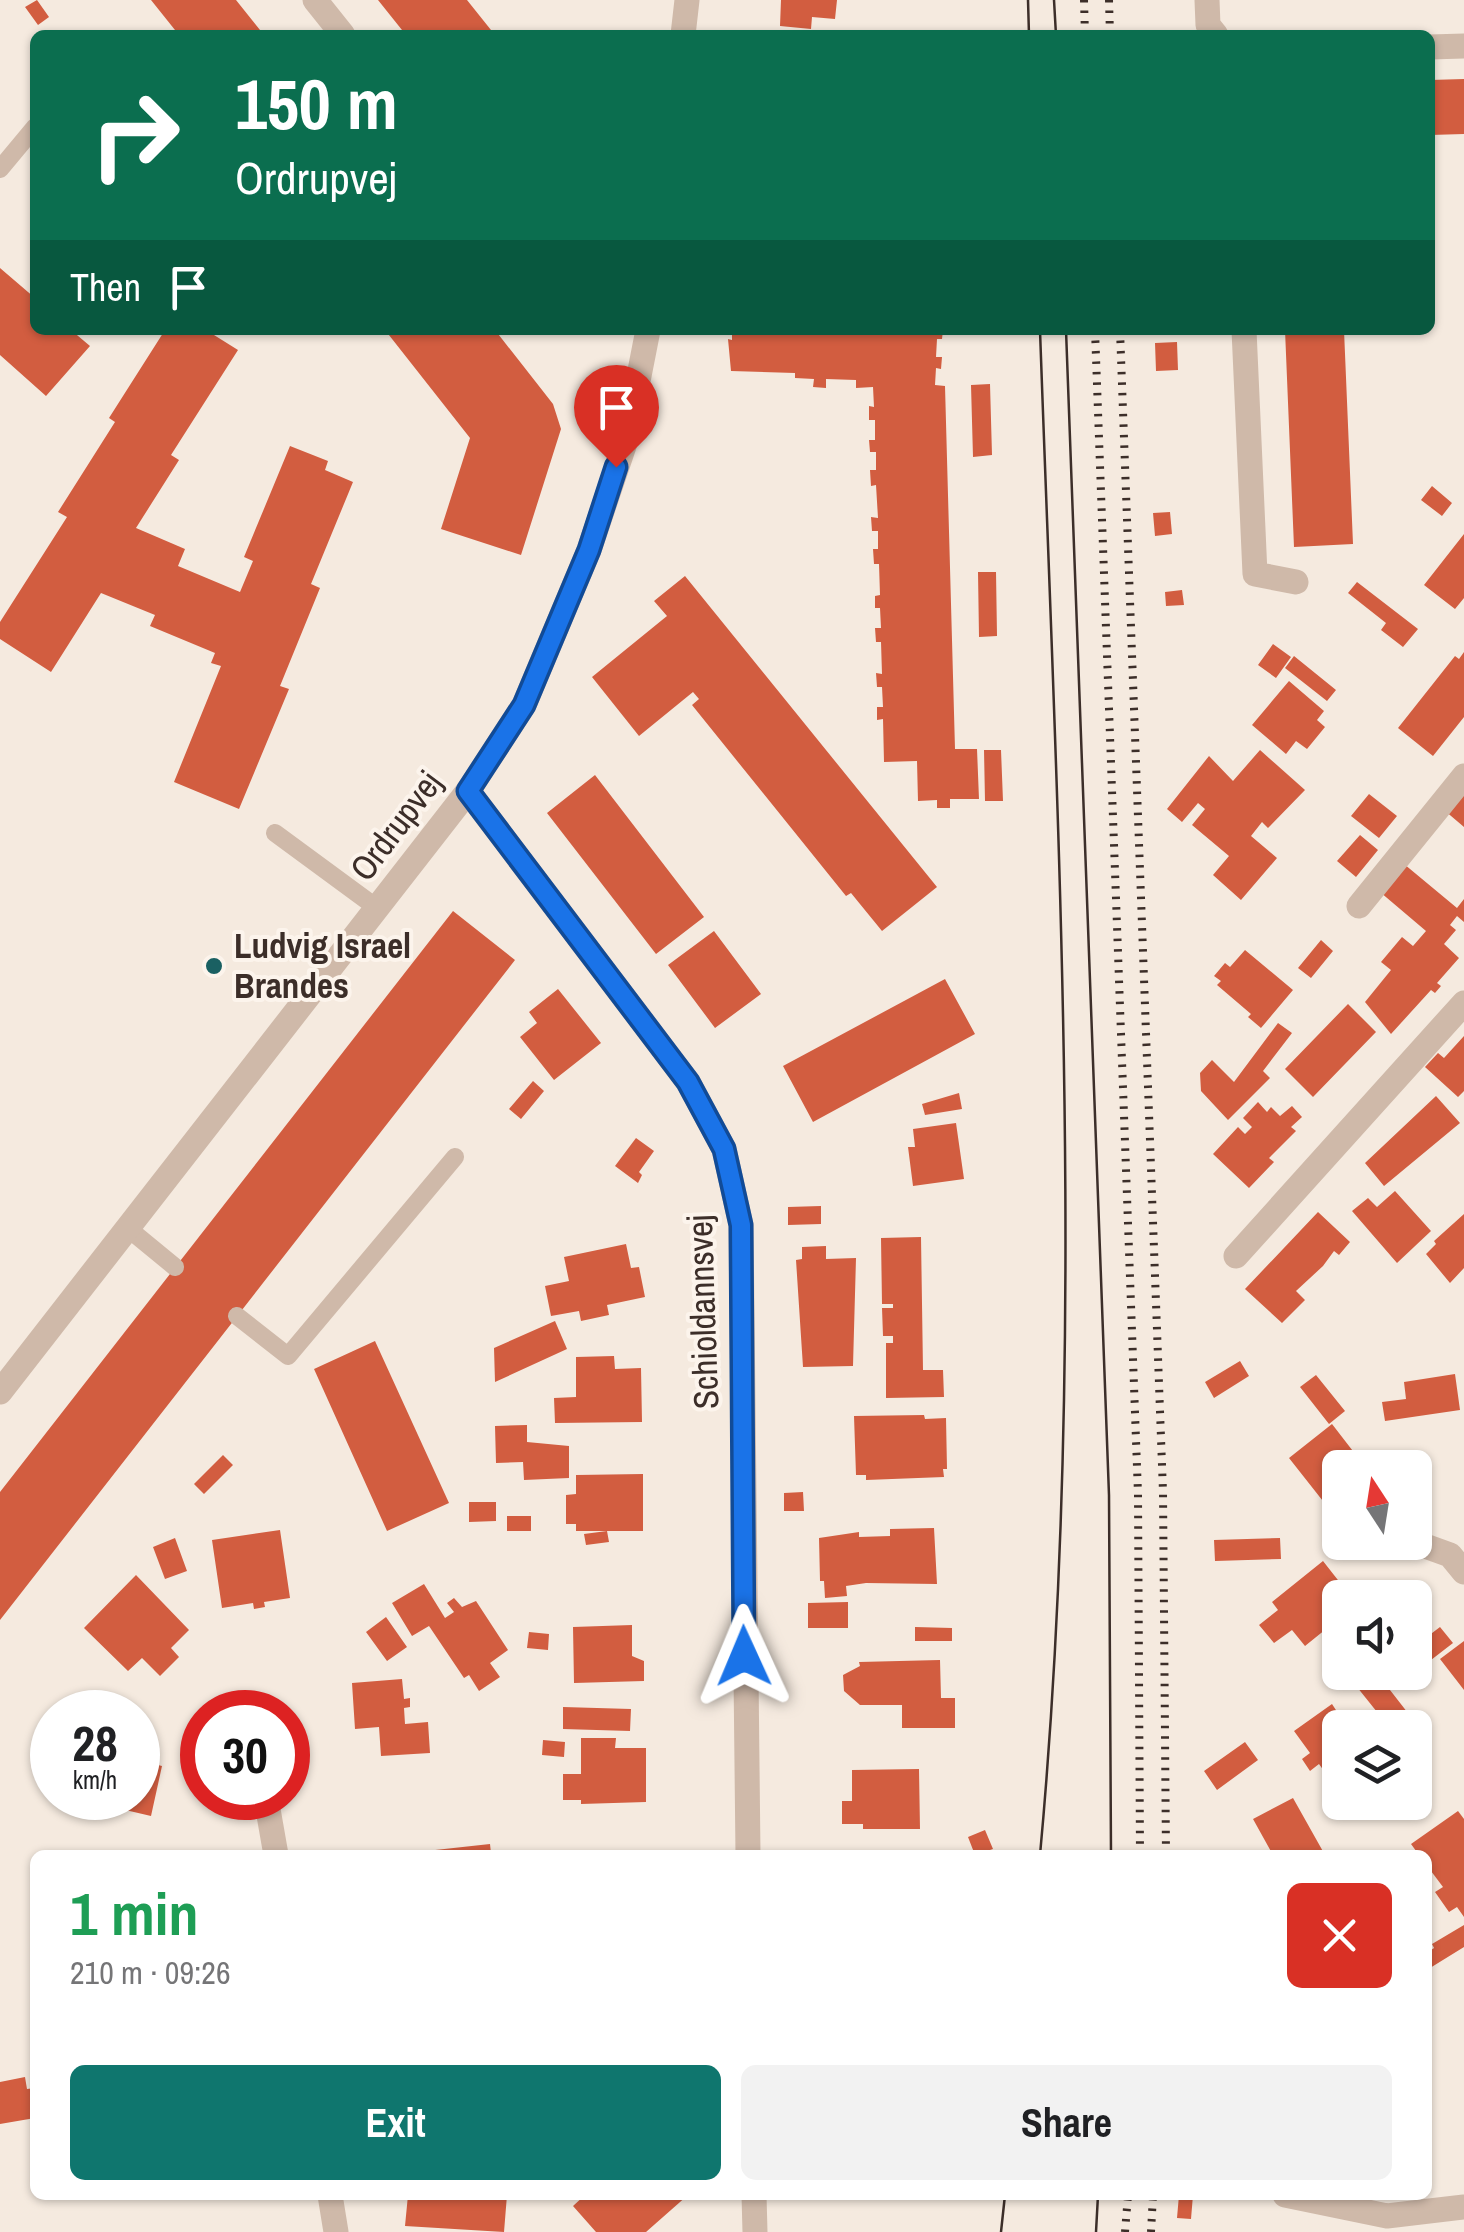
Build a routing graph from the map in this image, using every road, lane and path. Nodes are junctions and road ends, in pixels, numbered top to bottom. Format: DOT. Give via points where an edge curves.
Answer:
graph roads {
  1 [pos="315,0"];
  2 [pos="687,0"];
  3 [pos="1207,0"];
  4 [pos="338,30"];
  5 [pos="684,30"];
  6 [pos="1212,30"];
  7 [pos="1464,46"];
  8 [pos="1435,47"];
  9 [pos="30,133"];
  10 [pos="0,169"];
  11 [pos="647,335"];
  12 [pos="1244,335"];
  13 [pos="1296,582"];
  14 [pos="1464,776"];
  15 [pos="468,791"];
  16 [pos="275,832"];
  17 [pos="1359,906"];
  18 [pos="378,908"];
  19 [pos="1464,1003"];
  20 [pos="454,1156"];
  21 [pos="130,1230"];
  22 [pos="1236,1256"];
  23 [pos="175,1267"];
  24 [pos="237,1316"];
  25 [pos="0,1392"];
  26 [pos="1432,1548"];
  27 [pos="1464,1572"];
  28 [pos="270,1820"];
  29 [pos="275,1850"];
  30 [pos="748,1850"];
  31 [pos="331,2200"];
  32 [pos="754,2200"];
  33 [pos="1302,2200"];
  34 [pos="1464,2207"];
  35 [pos="1386,2224"];
  36 [pos="336,2232"];
  37 [pos="755,2232"];
  1 -- 4 [label="street"];
  2 -- 5 [label="street"];
  3 -- 6 [label="street"];
  7 -- 8 [label="street"];
  9 -- 10 [label="lane"];
  11 -- 15 [label="street, Ordrupvej" via="626,437 589,550 524,705"];
  12 -- 13 [label="street" via="1255,574"];
  14 -- 17 [label="street"];
  15 -- 18 [label="street, Ordrupvej"];
  15 -- 30 [label="street, Schioldannsvej" via="688,1082 724,1149 741,1225"];
  16 -- 18 [label="lane"];
  18 -- 21 [label="street, Ordrupvej"];
  19 -- 22 [label="street"];
  20 -- 24 [label="lane" via="288,1356"];
  21 -- 23 [label="lane"];
  21 -- 25 [label="street, Ordrupvej"];
  26 -- 27 [label="street" via="1450,1555"];
  28 -- 29 [label="street"];
  31 -- 36 [label="street"];
  32 -- 37 [label="street"];
  33 -- 35 [label="street"];
  34 -- 35 [label="street"];
}
